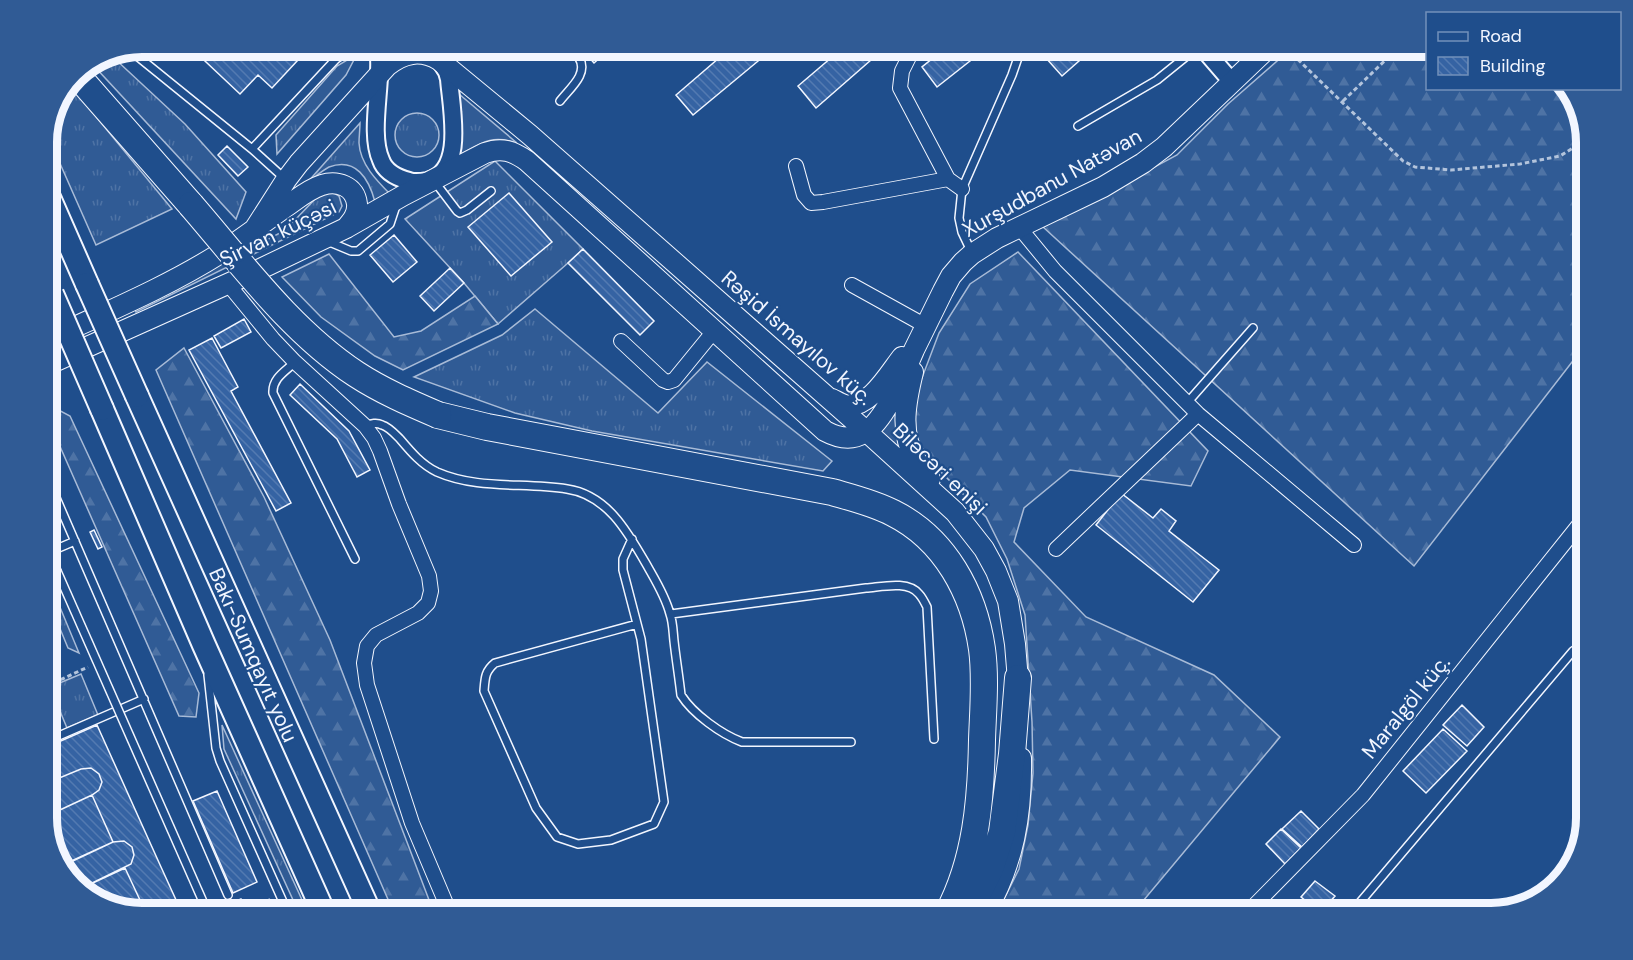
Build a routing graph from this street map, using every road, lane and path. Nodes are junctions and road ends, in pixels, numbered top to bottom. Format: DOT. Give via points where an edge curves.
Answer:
graph roads {
  1 [pos="139,57"];
  2 [pos="339,57"];
  3 [pos="379,57"];
  4 [pos="401,57"];
  5 [pos="432,57"];
  6 [pos="436,57"];
  7 [pos="578,57"];
  8 [pos="909,57"];
  9 [pos="1018,57"];
  10 [pos="1186,57"];
  11 [pos="1210,57"];
  12 [pos="1258,57"];
  13 [pos="1297,57"];
  14 [pos="1389,57"];
  15 [pos="439,60"];
  16 [pos="380,74"];
  17 [pos="83,81"];
  18 [pos="1232,82"];
  19 [pos="560,100"];
  20 [pos="1343,101"];
  21 [pos="1078,126"];
  22 [pos="1576,146"];
  23 [pos="252,148"];
  24 [pos="527,161"];
  25 [pos="796,166"];
  26 [pos="434,179"];
  27 [pos="948,179"];
  28 [pos="286,180"];
  29 [pos="962,189"];
  30 [pos="491,191"];
  31 [pos="399,198"];
  32 [pos="57,216"];
  33 [pos="1019,227"];
  34 [pos="346,228"];
  35 [pos="254,230"];
  36 [pos="322,239"];
  37 [pos="972,254"];
  38 [pos="228,284"];
  39 [pos="852,285"];
  40 [pos="57,307"];
  41 [pos="926,326"];
  42 [pos="1253,328"];
  43 [pos="714,331"];
  44 [pos="57,335"];
  45 [pos="621,341"];
  46 [pos="57,361"];
  47 [pos="296,362"];
  48 [pos="828,397"];
  49 [pos="1187,403"];
  50 [pos="1198,414"];
  51 [pos="365,426"];
  52 [pos="867,432"];
  53 [pos="57,500"];
  54 [pos="955,512"];
  55 [pos="1576,529"];
  56 [pos="632,539"];
  57 [pos="75,541"];
  58 [pos="1354,545"];
  59 [pos="57,549"];
  60 [pos="1056,549"];
  61 [pos="355,559"];
  62 [pos="57,571"];
  63 [pos="671,615"];
  64 [pos="637,624"];
  65 [pos="204,645"];
  66 [pos="1576,649"];
  67 [pos="94,664"];
  68 [pos="1018,678"];
  69 [pos="57,681"];
  70 [pos="144,699"];
  71 [pos="57,737"];
  72 [pos="934,739"];
  73 [pos="851,742"];
  74 [pos="228,895"];
  75 [pos="280,896"];
  76 [pos="203,903"];
  77 [pos="261,903"];
  78 [pos="283,903"];
  79 [pos="319,903"];
  80 [pos="365,903"];
  81 [pos="445,903"];
  82 [pos="953,903"];
  83 [pos="973,903"];
  84 [pos="991,903"];
  85 [pos="1257,903"];
  86 [pos="1360,903"];
  1 -- 23 [label="lane"];
  2 -- 23 [label="lane"];
  3 -- 16 [label="street"];
  4 -- 16 [label="main road"];
  5 -- 15 [label="main road"];
  6 -- 15 [label="street"];
  7 -- 19 [label="lane" via="580,76"];
  8 -- 27 [label="street" via="900,88"];
  9 -- 29 [label="lane"];
  10 -- 21 [label="lane" via="1157,80"];
  11 -- 18 [label="street"];
  12 -- 18 [label="main road, Xurşudbanu Natəvan"];
  13 -- 20 [label="path"];
  14 -- 20 [label="path"];
  15 -- 26 [label="street" via="449,79 454,131 451,158"];
  15 -- 48 [label="main road, Rəşid İsmayılov küç."];
  16 -- 26 [label="street" via="376,125 382,164 394,175 412,182"];
  16 -- 28 [label="main road, Şirvan küçəsi"];
  17 -- 82 [label="highway, bridge" via="276,303 333,357 376,387 438,415 487,427 832,492 894,513 938,547 969,598 982,651 977,828"];
  18 -- 33 [label="main road, Xurşudbanu Natəvan" via="1143,163"];
  20 -- 22 [label="path" via="1403,161 1415,167 1451,170 1520,164 1560,156"];
  23 -- 28 [label="lane"];
  24 -- 26 [label="main road, Şirvan küçəsi" via="506,150 491,151"];
  24 -- 43 [label="main road, Rəşid İsmayılov küç."];
  25 -- 27 [label="street" via="804,195 812,203"];
  26 -- 30 [label="lane" via="460,213"];
  26 -- 31 [label="main road, Şirvan küçəsi"];
  27 -- 29 [label="street"];
  28 -- 35 [label="main road, Şirvan küçəsi"];
  29 -- 37 [label="lane" via="959,218"];
  31 -- 34 [label="main road, Şirvan küçəsi"];
  31 -- 36 [label="lane" via="390,224 358,251"];
  32 -- 80 [label="highway, Bakı-Sumqayıt yolu, bridge"];
  33 -- 37 [label="main road, Xurşudbanu Natəvan"];
  33 -- 49 [label="street" via="1055,271"];
  34 -- 35 [label="main road" via="356,214 357,204 349,189 332,183 314,188"];
  34 -- 36 [label="main road, Şirvan küçəsi"];
  35 -- 44 [label="main road, Şirvan küçəsi" via="182,275"];
  36 -- 38 [label="main road, Şirvan küçəsi"];
  37 -- 41 [label="main road, Xurşudbanu Natəvan" via="951,276"];
  38 -- 46 [label="main road, Şirvan küçəsi"];
  38 -- 47 [label="street"];
  39 -- 41 [label="street"];
  40 -- 65 [label="highway, Bakı-Sumqayıt yolu, bridge"];
  41 -- 48 [label="main road" via="871,397 854,405"];
  41 -- 52 [label="main road" via="893,395"];
  41 -- 54 [label="main road" via="908,392 906,435 914,458"];
  42 -- 49 [label="lane"];
  43 -- 45 [label="street" via="674,380 668,382"];
  43 -- 52 [label="main road, Rəşid İsmayılov küç." via="825,431 846,439"];
  47 -- 51 [label="street"];
  47 -- 61 [label="lane" via="274,381 273,393"];
  48 -- 52 [label="main road, Rəşid İsmayılov küç."];
  49 -- 50 [label="street"];
  50 -- 58 [label="street"];
  50 -- 60 [label="street"];
  51 -- 56 [label="lane" via="383,425 422,462 453,478 570,489 589,496 610,512"];
  51 -- 81 [label="street" via="380,451 429,576 431,591 428,603 418,613 376,635 367,646 367,685 412,823"];
  52 -- 54 [label="main road, Biləcəri enişi"];
  53 -- 57 [label="lane"];
  54 -- 68 [label="main road, Biləcəri enişi" via="984,549 1008,601"];
  55 -- 85 [label="street, Maralgöl küç." via="1363,795"];
  56 -- 63 [label="lane"];
  56 -- 64 [label="lane" via="623,559 623,570"];
  57 -- 59 [label="lane"];
  57 -- 70 [label="lane"];
  62 -- 76 [label="lane, bridge"];
  63 -- 72 [label="lane" via="866,588 896,586 918,592 927,607"];
  63 -- 73 [label="lane" via="681,695 687,705 727,736 742,742"];
  64 -- 64 [label="lane" via="664,802 654,824 611,840 578,844 557,837 536,807 484,691 485,679 495,663"];
  65 -- 75 [label="lane" via="216,748"];
  65 -- 79 [label="highway, Bakı-Sumqayıt yolu"];
  66 -- 86 [label="lane"];
  67 -- 69 [label="path"];
  68 -- 83 [label="highway" via="1002,832"];
  68 -- 84 [label="main road, Biləcəri enişi" via="1022,778 1018,817 1007,869"];
  70 -- 71 [label="lane"];
  70 -- 74 [label="lane"];
  75 -- 77 [label="path"];
  75 -- 78 [label="lane"];
}
